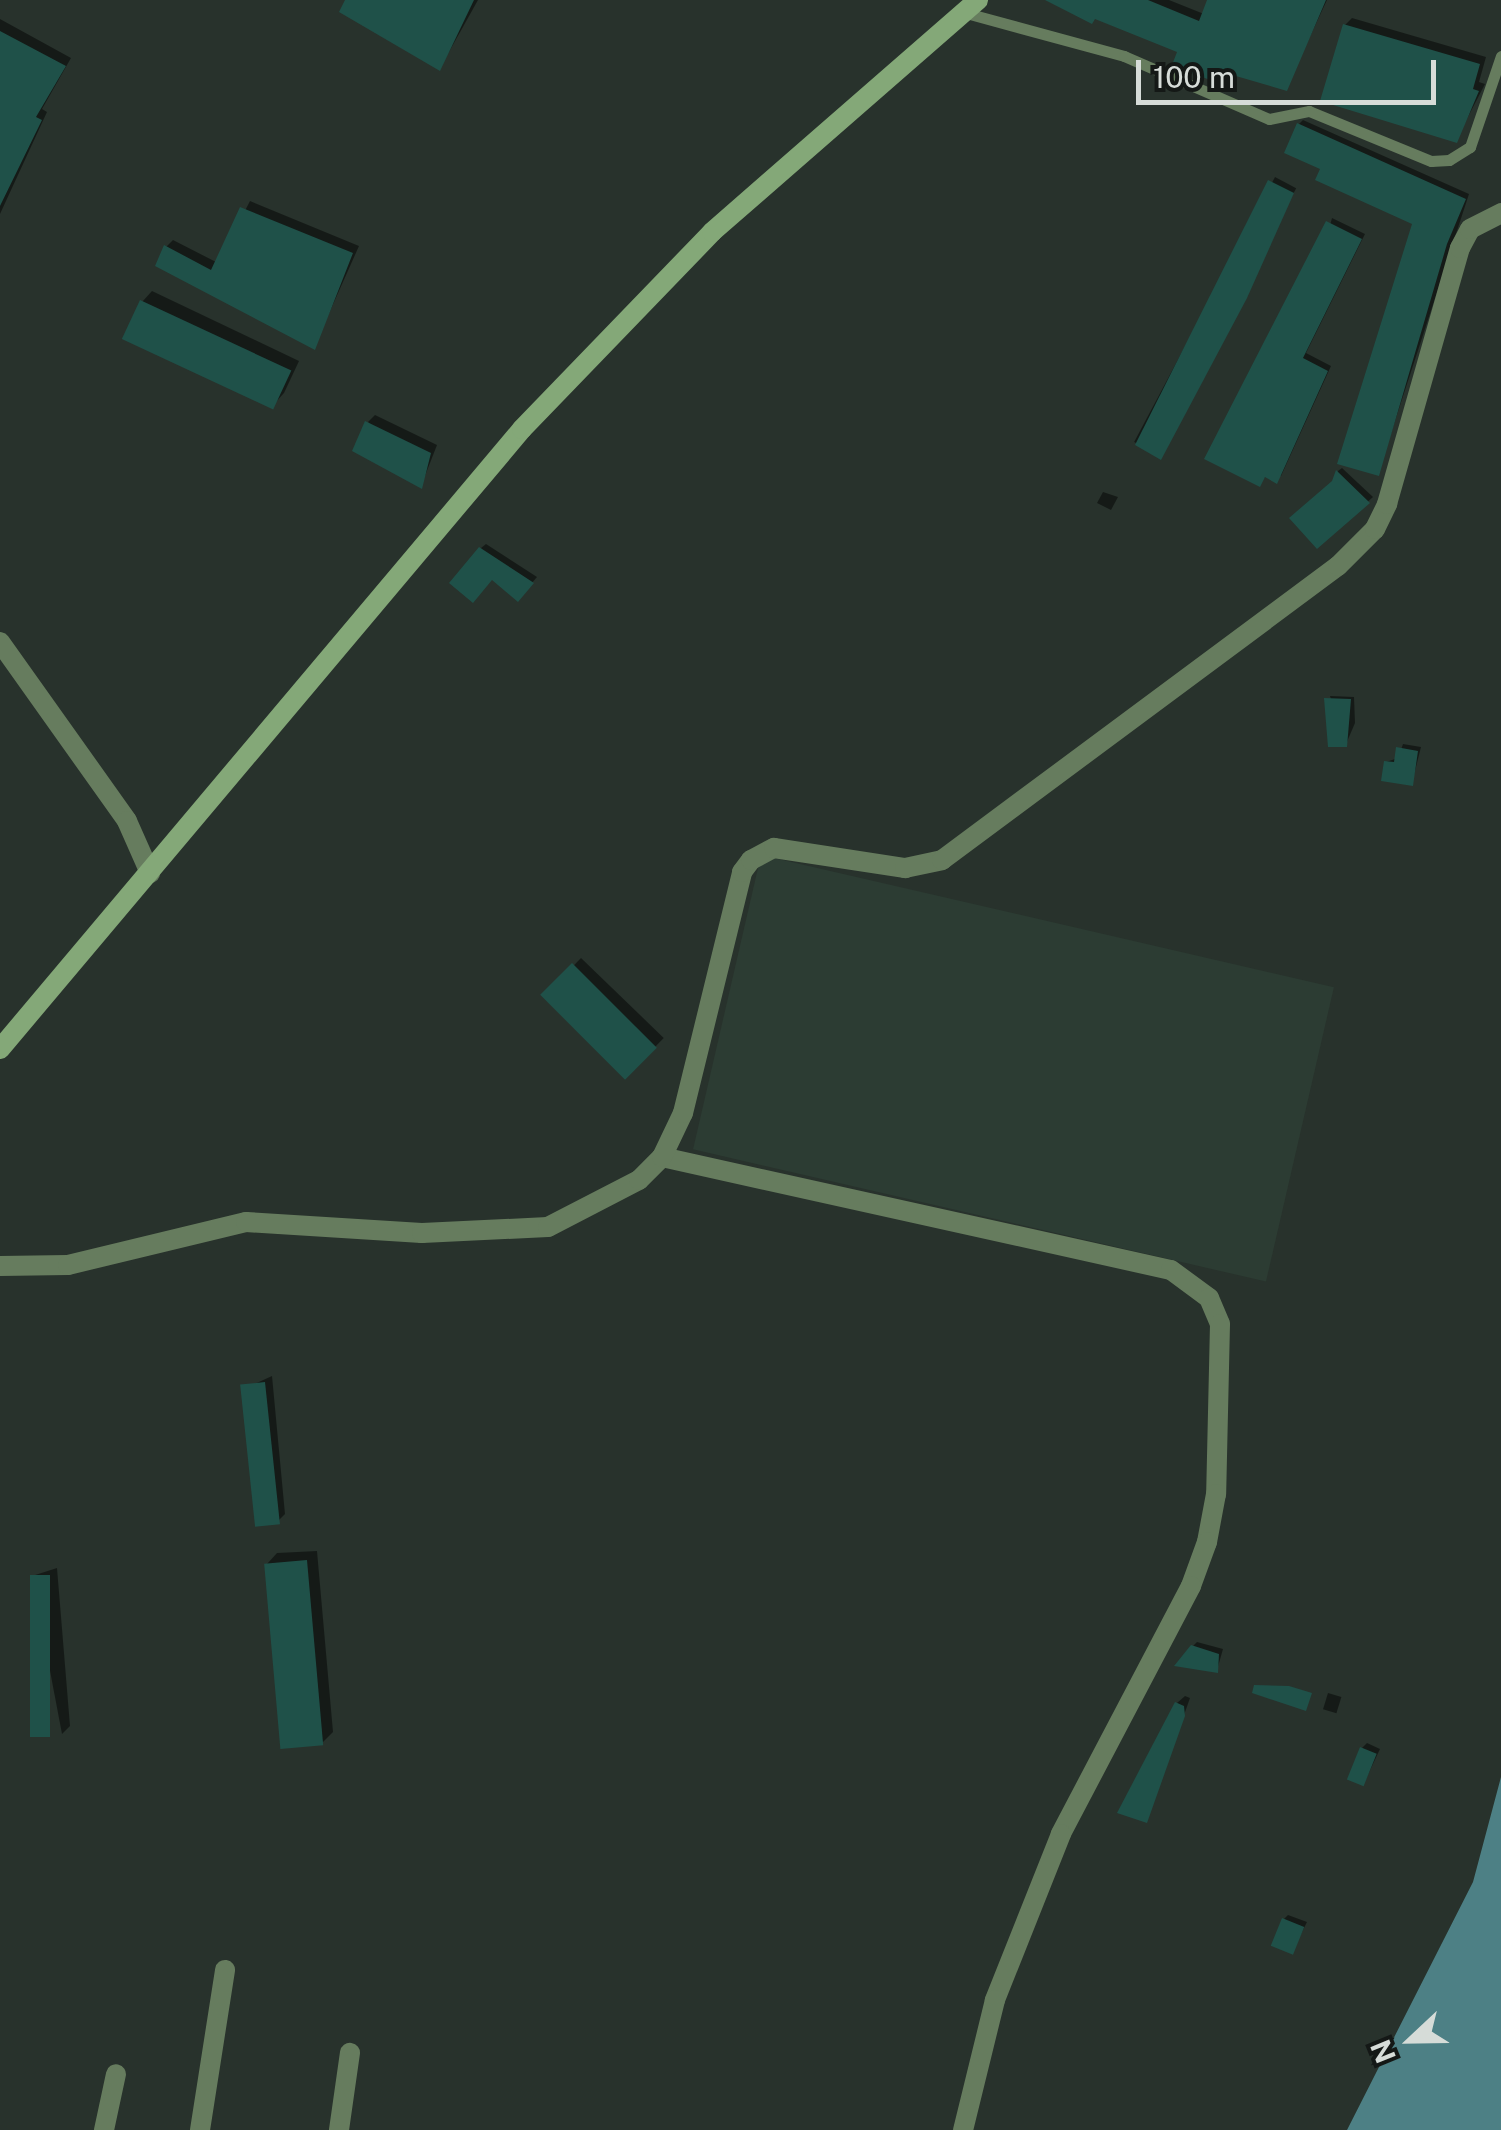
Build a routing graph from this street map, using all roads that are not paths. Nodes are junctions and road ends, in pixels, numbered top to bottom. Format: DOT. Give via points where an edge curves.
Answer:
graph roads {
  1 [pos="972,6"];
  2 [pos="1501,56"];
  3 [pos="1501,213"];
  4 [pos="0,642"];
  5 [pos="150,873"];
  6 [pos="0,1049"];
  7 [pos="662,1157"];
  8 [pos="0,1266"];
  9 [pos="225,1970"];
  10 [pos="350,2053"];
  11 [pos="116,2074"];
  12 [pos="104,2130"];
  13 [pos="200,2130"];
  14 [pos="339,2130"];
  15 [pos="963,2130"];
  1 -- 2 [label="lane" via="1124,56 1270,119 1309,111 1431,162 1470,147"];
  1 -- 5 [label="street" via="654,290 522,429"];
  3 -- 7 [label="street" via="1470,229 1460,248 1387,504 1375,529 1338,566 942,860 905,868 774,848 751,860 742,872 683,1113"];
  4 -- 5 [label="street" via="126,821"];
  5 -- 6 [label="street"];
  7 -- 8 [label="street" via="611,1199 548,1227 422,1233 246,1222 68,1264"];
  7 -- 15 [label="street" via="1171,1270 1209,1298 1220,1324 1216,1494 1207,1542 1061,1834 996,2000"];
  9 -- 13 [label="street"];
  10 -- 14 [label="street"];
  11 -- 12 [label="street"];
}
